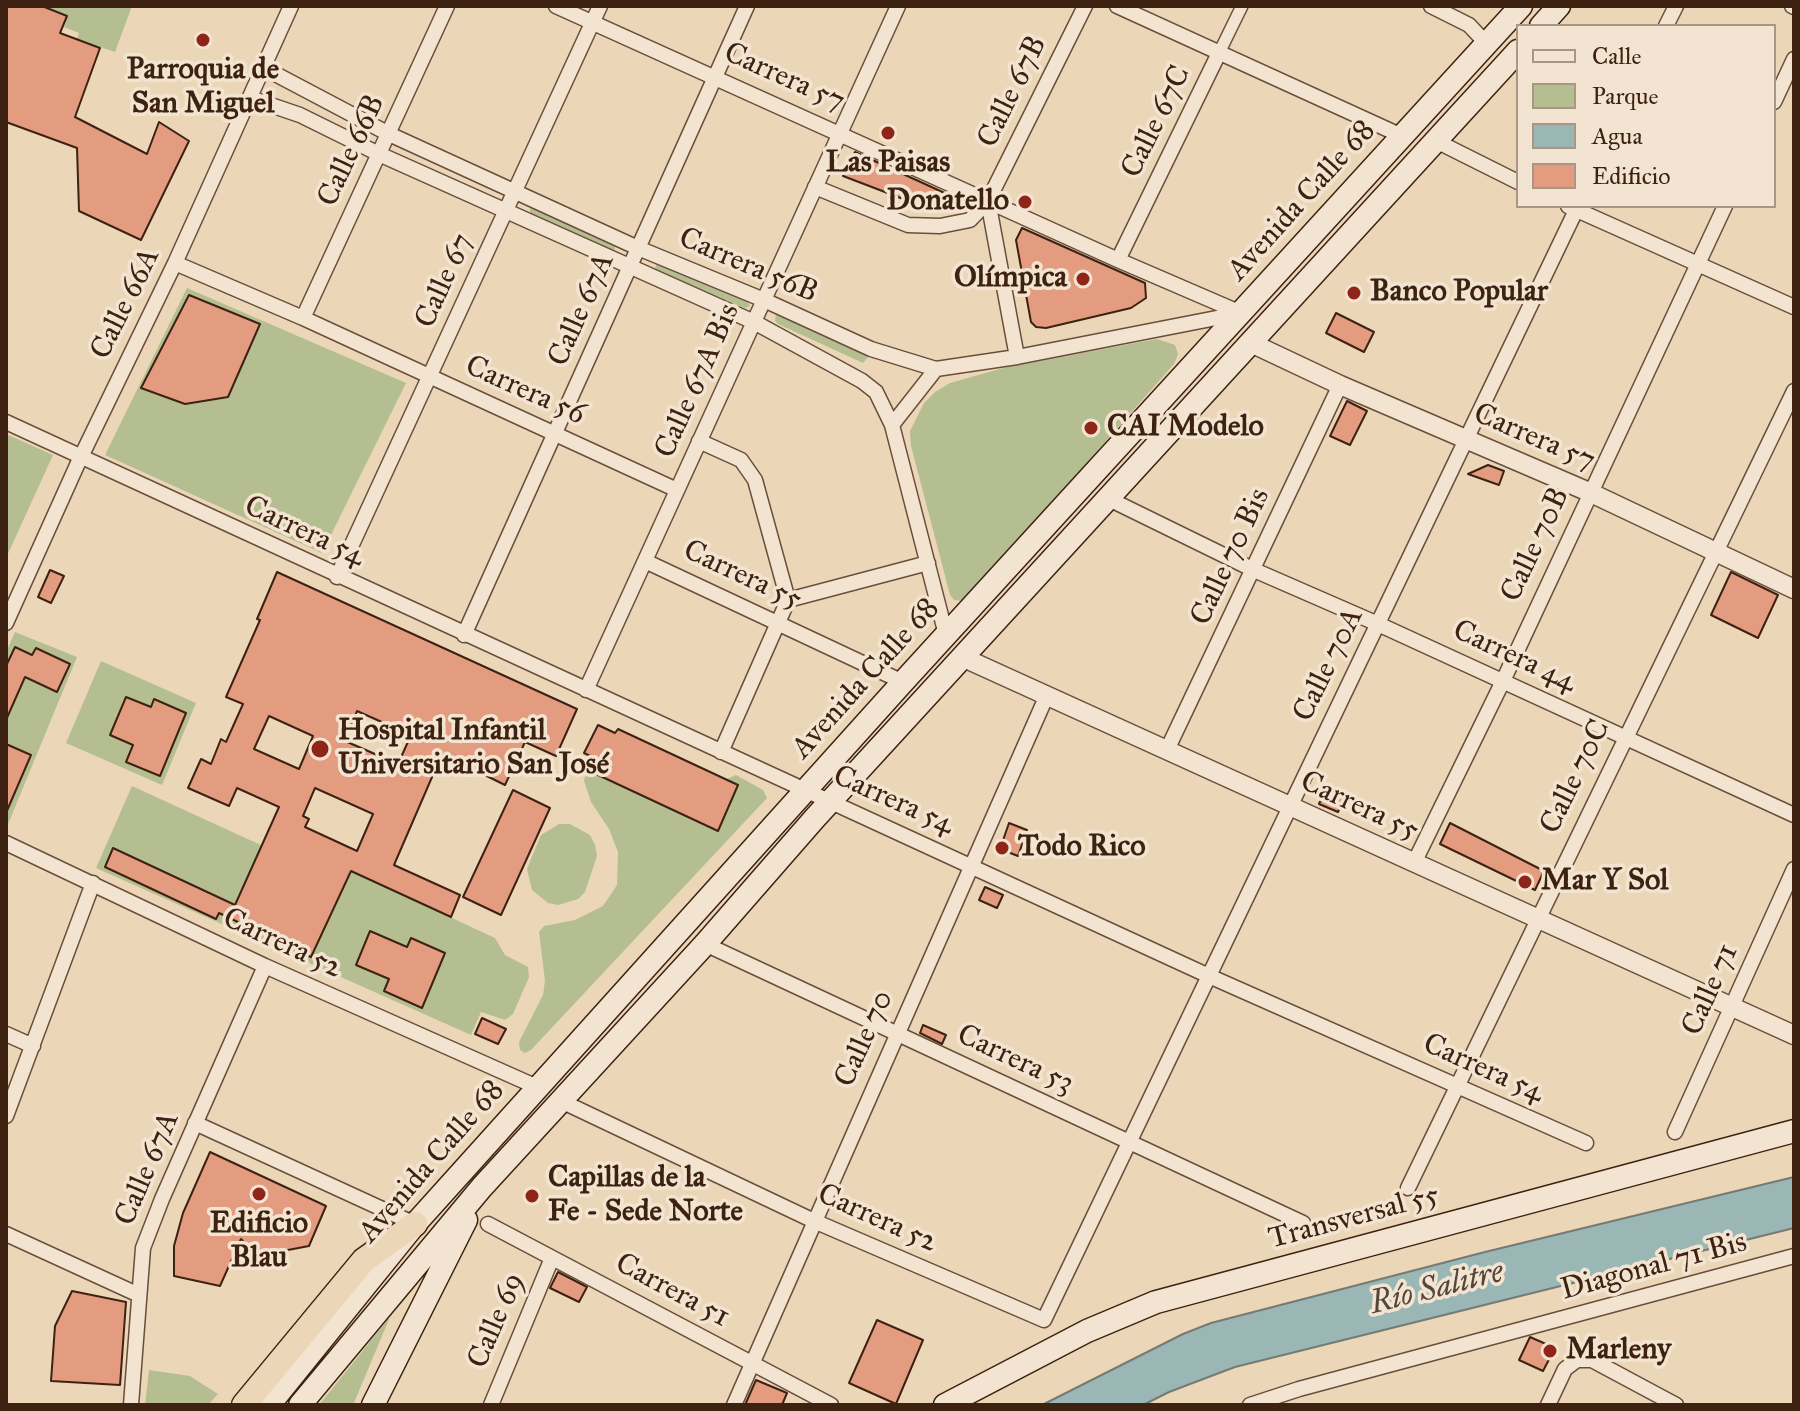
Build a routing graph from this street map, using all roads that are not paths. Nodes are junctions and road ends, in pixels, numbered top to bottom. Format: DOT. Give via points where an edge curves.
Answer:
graph roads {
  1 [pos="291,6"];
  2 [pos="447,6"];
  3 [pos="556,6"];
  4 [pos="600,6"];
  5 [pos="747,6"];
  6 [pos="898,6"];
  7 [pos="1085,6"];
  8 [pos="1117,6"];
  9 [pos="1242,6"];
  10 [pos="1431,6"];
  11 [pos="1521,6"];
  12 [pos="1559,6"];
  13 [pos="1676,6"];
  14 [pos="593,23"];
  15 [pos="1543,24"];
  16 [pos="1667,24"];
  17 [pos="1486,43"];
  18 [pos="1516,53"];
  19 [pos="1218,55"];
  20 [pos="1794,59"];
  21 [pos="264,68"];
  22 [pos="714,78"];
  23 [pos="250,98"];
  24 [pos="1776,98"];
  25 [pos="389,134"];
  26 [pos="839,134"];
  27 [pos="1402,136"];
  28 [pos="1436,141"];
  29 [pos="379,154"];
  30 [pos="1516,181"];
  31 [pos="815,187"];
  32 [pos="515,189"];
  33 [pos="988,201"];
  34 [pos="1574,208"];
  35 [pos="1576,208"];
  36 [pos="1724,208"];
  37 [pos="506,211"];
  38 [pos="638,248"];
  39 [pos="1118,260"];
  40 [pos="175,263"];
  41 [pos="1697,265"];
  42 [pos="629,267"];
  43 [pos="764,300"];
  44 [pos="1794,307"];
  45 [pos="1241,313"];
  46 [pos="303,318"];
  47 [pos="754,322"];
  48 [pos="1251,343"];
  49 [pos="1017,357"];
  50 [pos="936,369"];
  51 [pos="430,377"];
  52 [pos="1340,385"];
  53 [pos="1794,391"];
  54 [pos="6,422"];
  55 [pos="892,425"];
  56 [pos="555,432"];
  57 [pos="1466,439"];
  58 [pos="699,441"];
  59 [pos="81,456"];
  60 [pos="677,490"];
  61 [pos="1589,492"];
  62 [pos="1109,499"];
  63 [pos="1714,552"];
  64 [pos="645,561"];
  65 [pos="928,563"];
  66 [pos="1254,570"];
  67 [pos="337,577"];
  68 [pos="1794,589"];
  69 [pos="788,600"];
  70 [pos="6,623"];
  71 [pos="778,624"];
  72 [pos="1378,624"];
  73 [pos="464,635"];
  74 [pos="946,635"];
  75 [pos="964,658"];
  76 [pos="1503,681"];
  77 [pos="903,682"];
  78 [pos="586,690"];
  79 [pos="1047,695"];
  80 [pos="1625,737"];
  81 [pos="1167,750"];
  82 [pos="721,752"];
  83 [pos="805,790"];
  84 [pos="831,802"];
  85 [pos="1290,806"];
  86 [pos="1794,815"];
  87 [pos="6,843"];
  88 [pos="1414,863"];
  89 [pos="971,864"];
  90 [pos="1794,869"];
  91 [pos="93,883"];
  92 [pos="1536,918"];
  93 [pos="705,944"];
  94 [pos="265,966"];
  95 [pos="1209,976"];
  96 [pos="1732,1008"];
  97 [pos="896,1033"];
  98 [pos="6,1034"];
  99 [pos="1794,1035"];
  100 [pos="33,1046"];
  101 [pos="1456,1086"];
  102 [pos="537,1087"];
  103 [pos="561,1101"];
  104 [pos="6,1116"];
  105 [pos="195,1123"];
  106 [pos="1794,1131"];
  107 [pos="1675,1132"];
  108 [pos="1129,1142"];
  109 [pos="1586,1143"];
  110 [pos="482,1187"];
  111 [pos="1408,1188"];
  112 [pos="814,1221"];
  113 [pos="1303,1223"];
  114 [pos="415,1224"];
  115 [pos="488,1224"];
  116 [pos="6,1234"];
  117 [pos="1794,1256"];
  118 [pos="552,1258"];
  119 [pos="139,1295"];
  120 [pos="1044,1320"];
  121 [pos="752,1363"];
  122 [pos="131,1405"];
  123 [pos="244,1405"];
  124 [pos="269,1405"];
  125 [pos="300,1405"];
  126 [pos="373,1405"];
  127 [pos="491,1405"];
  128 [pos="734,1405"];
  129 [pos="831,1405"];
  130 [pos="945,1405"];
  131 [pos="1250,1405"];
  132 [pos="1548,1405"];
  133 [pos="1676,1405"];
  1 -- 21 [label="street, Calle 66A"];
  2 -- 25 [label="street, Calle 66B"];
  3 -- 14 [label="street, Carrera 57"];
  4 -- 14 [label="street, Calle 67"];
  5 -- 22 [label="street, Calle 67A"];
  6 -- 26 [label="street, Calle 67A Bis"];
  7 -- 33 [label="street, Calle 67B"];
  8 -- 19 [label="street"];
  9 -- 19 [label="street, Calle 67C"];
  10 -- 17 [label="street" via="1469,25"];
  11 -- 17 [label="main road, Avenida Calle 68"];
  12 -- 15 [label="main road"];
  13 -- 16 [label="street"];
  14 -- 22 [label="street, Carrera 57"];
  14 -- 32 [label="street, Calle 67"];
  17 -- 27 [label="main road, Avenida Calle 68"];
  18 -- 28 [label="main road, Avenida Calle 68"];
  19 -- 27 [label="street"];
  19 -- 39 [label="street, Calle 67C"];
  20 -- 24 [label="street"];
  21 -- 23 [label="street, Calle 66A"];
  21 -- 25 [label="street, Carrera 56B"];
  22 -- 26 [label="street, Carrera 57"];
  22 -- 38 [label="street, Calle 67A"];
  23 -- 29 [label="street, Carrera 56B" via="300,115"];
  23 -- 40 [label="street, Calle 66A"];
  25 -- 29 [label="street, Calle 66B"];
  25 -- 32 [label="street, Carrera 56B"];
  26 -- 31 [label="street, Calle 67A Bis"];
  26 -- 33 [label="street, Carrera 57"];
  27 -- 45 [label="main road, Avenida Calle 68"];
  28 -- 30 [label="street"];
  28 -- 48 [label="main road, Avenida Calle 68"];
  29 -- 37 [label="street, Carrera 56B"];
  29 -- 46 [label="street, Calle 66B"];
  31 -- 33 [label="street" via="908,225 970,220"];
  31 -- 43 [label="street, Calle 67A Bis"];
  32 -- 37 [label="street, Calle 67"];
  32 -- 38 [label="street, Carrera 56B"];
  33 -- 39 [label="street, Carrera 57"];
  33 -- 49 [label="street"];
  34 -- 57 [label="street, Calle 70A"];
  35 -- 41 [label="street"];
  36 -- 41 [label="street, Calle 70B"];
  37 -- 42 [label="street, Carrera 56B"];
  37 -- 51 [label="street, Calle 67"];
  38 -- 42 [label="street, Calle 67A"];
  38 -- 43 [label="street, Carrera 56B"];
  39 -- 45 [label="street, Carrera 57"];
  40 -- 46 [label="street, Carrera 56"];
  40 -- 59 [label="street, Calle 66A"];
  41 -- 44 [label="street"];
  41 -- 61 [label="street, Calle 70B"];
  42 -- 47 [label="street, Carrera 56B"];
  42 -- 56 [label="street, Calle 67A"];
  43 -- 47 [label="street, Calle 67A Bis"];
  43 -- 50 [label="street, Carrera 56B" via="871,349"];
  45 -- 49 [label="street, Carrera 56B"];
  45 -- 74 [label="main road, Avenida Calle 68"];
  46 -- 51 [label="street, Carrera 56"];
  47 -- 55 [label="street, Carrera 56B" via="862,381 876,392"];
  47 -- 58 [label="street, Calle 67A Bis"];
  48 -- 52 [label="street, Carrera 57"];
  48 -- 62 [label="main road, Avenida Calle 68"];
  49 -- 50 [label="street, Carrera 56B"];
  50 -- 55 [label="street"];
  51 -- 56 [label="street, Carrera 56"];
  51 -- 67 [label="street, Calle 67"];
  52 -- 57 [label="street, Carrera 57"];
  52 -- 66 [label="street, Calle 70 Bis"];
  53 -- 63 [label="street, Calle 70C"];
  54 -- 59 [label="street, Carrera 54"];
  55 -- 65 [label="street, Carrera 56B"];
  56 -- 60 [label="street, Carrera 56"];
  56 -- 73 [label="street, Calle 67A"];
  57 -- 61 [label="street, Carrera 57"];
  57 -- 72 [label="street, Calle 70A"];
  58 -- 60 [label="street, Calle 67A Bis"];
  58 -- 69 [label="street" via="741,460 755,480"];
  59 -- 67 [label="street, Carrera 54"];
  59 -- 70 [label="street, Calle 66A"];
  60 -- 64 [label="street, Calle 67A Bis"];
  61 -- 63 [label="street, Carrera 57"];
  61 -- 76 [label="street, Calle 70B"];
  62 -- 66 [label="street"];
  62 -- 75 [label="main road, Avenida Calle 68"];
  63 -- 68 [label="street, Carrera 57"];
  63 -- 80 [label="street, Calle 70C"];
  64 -- 71 [label="street, Carrera 55"];
  64 -- 78 [label="street, Calle 67A Bis"];
  65 -- 69 [label="street"];
  65 -- 74 [label="street, Carrera 56B"];
  66 -- 72 [label="street, Carrera 44"];
  66 -- 81 [label="street, Calle 70 Bis"];
  67 -- 73 [label="street, Carrera 54"];
  69 -- 71 [label="street"];
  71 -- 77 [label="street, Carrera 55"];
  71 -- 82 [label="street"];
  72 -- 76 [label="street, Carrera 44"];
  72 -- 85 [label="street, Calle 70A"];
  73 -- 78 [label="street, Carrera 54"];
  74 -- 77 [label="main road, Avenida Calle 68"];
  75 -- 79 [label="street, Carrera 55"];
  75 -- 84 [label="main road, Avenida Calle 68"];
  76 -- 80 [label="street, Carrera 44"];
  76 -- 88 [label="street, Calle 70B"];
  77 -- 83 [label="main road, Avenida Calle 68"];
  78 -- 82 [label="street, Carrera 54"];
  79 -- 81 [label="street, Carrera 55"];
  79 -- 89 [label="street, Calle 70"];
  80 -- 86 [label="street, Carrera 44"];
  80 -- 92 [label="street, Calle 70C"];
  81 -- 85 [label="street, Carrera 55"];
  82 -- 83 [label="street, Carrera 54"];
  83 -- 84 [label="street, Carrera 54"];
  83 -- 102 [label="main road, Avenida Calle 68"];
  84 -- 89 [label="street, Carrera 54"];
  84 -- 93 [label="main road, Avenida Calle 68"];
  85 -- 88 [label="street, Carrera 55"];
  85 -- 95 [label="street, Calle 70A"];
  87 -- 91 [label="street, Carrera 52"];
  88 -- 92 [label="street, Carrera 55"];
  89 -- 95 [label="street, Carrera 54"];
  89 -- 97 [label="street, Calle 70"];
  90 -- 96 [label="street, Calle 71"];
  91 -- 94 [label="street, Carrera 52"];
  91 -- 100 [label="street"];
  92 -- 96 [label="street, Carrera 55"];
  92 -- 101 [label="street, Calle 70C"];
  93 -- 97 [label="street, Carrera 53"];
  93 -- 103 [label="main road, Avenida Calle 68"];
  94 -- 102 [label="street, Carrera 52"];
  94 -- 105 [label="street, Calle 67A"];
  95 -- 101 [label="street, Carrera 54"];
  95 -- 108 [label="street, Calle 70A"];
  96 -- 99 [label="street, Carrera 55"];
  96 -- 107 [label="street, Calle 71"];
  97 -- 108 [label="street, Carrera 53"];
  97 -- 112 [label="street, Calle 70"];
  98 -- 100 [label="street"];
  100 -- 104 [label="street"];
  101 -- 109 [label="street, Carrera 54"];
  101 -- 111 [label="street, Calle 70C"];
  102 -- 114 [label="main road, Avenida Calle 68"];
  103 -- 110 [label="main road, Avenida Calle 68"];
  103 -- 112 [label="street, Carrera 52"];
  105 -- 114 [label="street"];
  105 -- 119 [label="street, Calle 67A" via="143,1248"];
  106 -- 130 [label="main road, Transversal 55" via="1156,1302 1100,1324"];
  108 -- 113 [label="street, Carrera 53"];
  108 -- 120 [label="street, Calle 70A"];
  110 -- 125 [label="main road, Avenida Calle 68"];
  110 -- 126 [label="main road"];
  112 -- 120 [label="street, Carrera 52"];
  112 -- 121 [label="street, Calle 70"];
  114 -- 123 [label="highway" via="364,1260"];
  114 -- 124 [label="main road, Avenida Calle 68"];
  115 -- 118 [label="street, Carrera 51"];
  116 -- 119 [label="street"];
  117 -- 131 [label="street, Diagonal 71 Bis"];
  118 -- 121 [label="street, Carrera 51"];
  118 -- 127 [label="street, Calle 69"];
  119 -- 122 [label="street, Calle 67A"];
  121 -- 128 [label="street, Calle 70"];
  121 -- 129 [label="street, Carrera 51"];
  132 -- 133 [label="street" via="1565,1369 1577,1360 1592,1360"];
}
